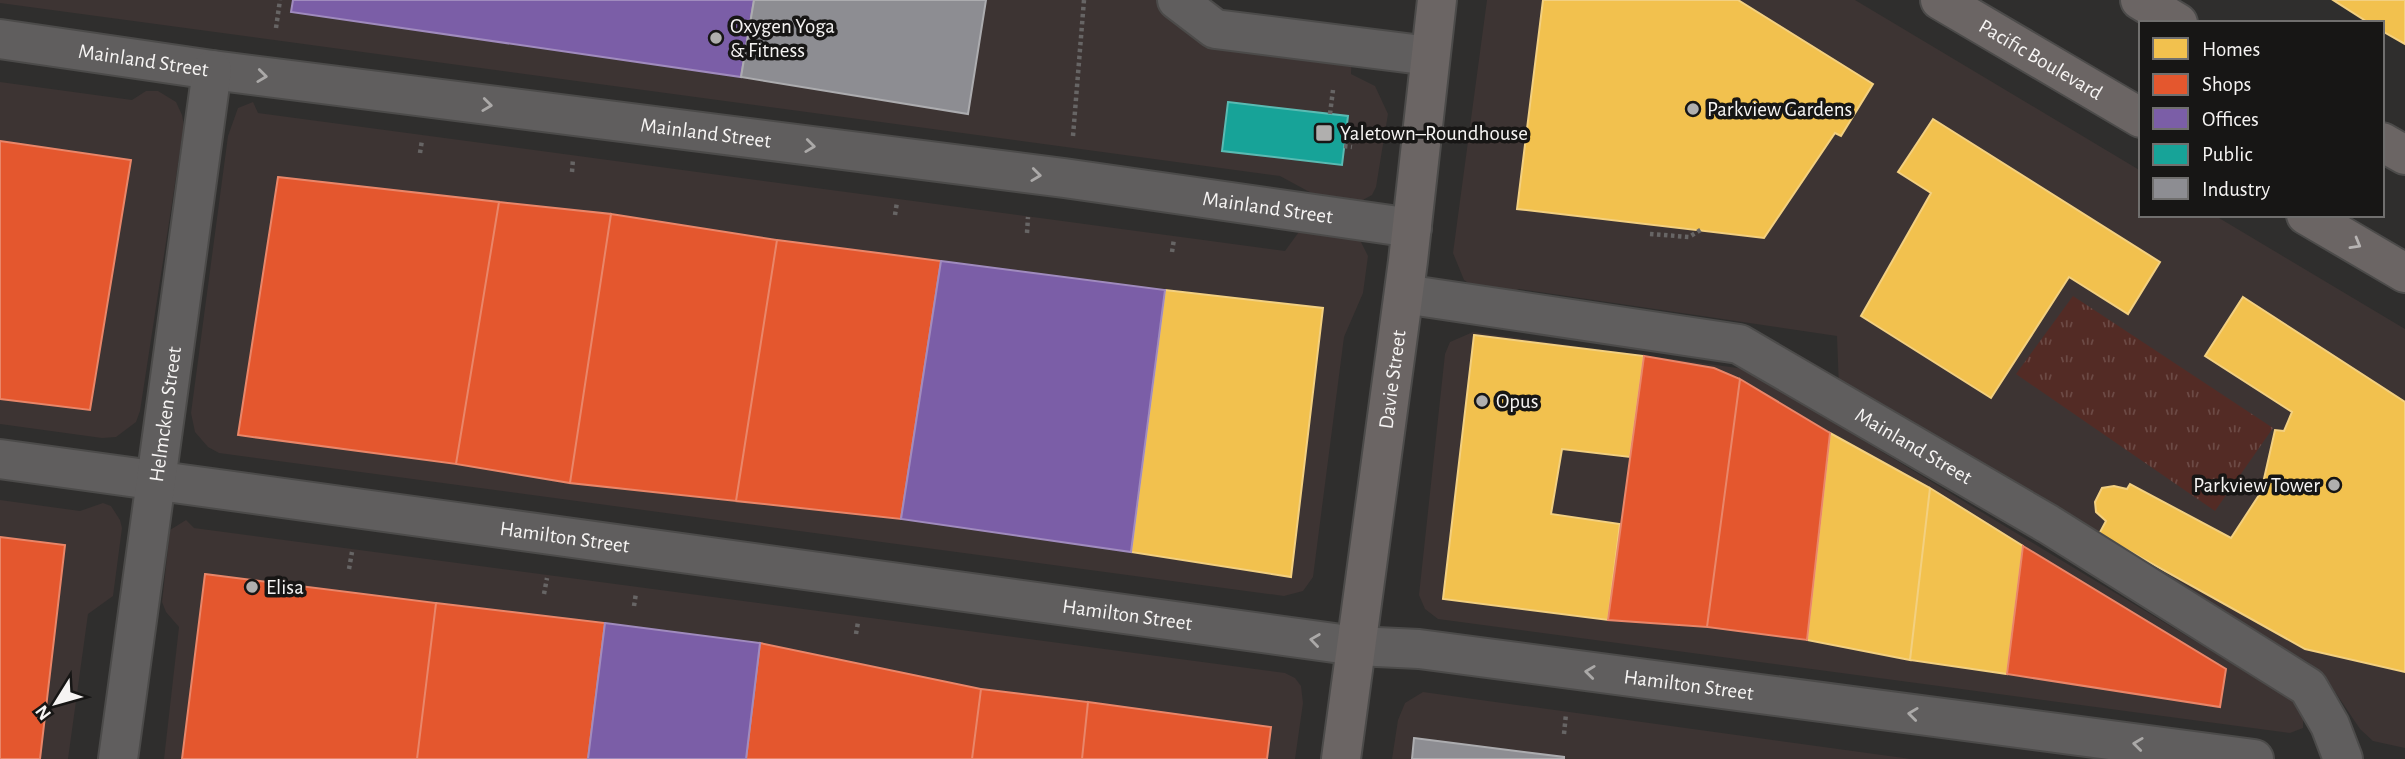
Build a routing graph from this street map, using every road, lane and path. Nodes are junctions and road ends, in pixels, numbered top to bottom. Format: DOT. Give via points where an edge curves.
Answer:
graph roads {
  1 [pos="280,0"];
  2 [pos="1084,0"];
  3 [pos="1177,0"];
  4 [pos="1437,0"];
  5 [pos="1940,0"];
  6 [pos="276,28"];
  7 [pos="0,39"];
  8 [pos="1430,56"];
  9 [pos="212,70"];
  10 [pos="2139,117"];
  11 [pos="1073,137"];
  12 [pos="2384,143"];
  13 [pos="1344,146"];
  14 [pos="1352,147"];
  15 [pos="2405,155"];
  16 [pos="897,199"];
  17 [pos="895,215"];
  18 [pos="1028,217"];
  19 [pos="2309,217"];
  20 [pos="1412,228"];
  21 [pos="1702,229"];
  22 [pos="1027,233"];
  23 [pos="1650,234"];
  24 [pos="1174,236"];
  25 [pos="1172,252"];
  26 [pos="2405,273"];
  27 [pos="1404,295"];
  28 [pos="0,459"];
  29 [pos="155,481"];
  30 [pos="352,548"];
  31 [pos="349,569"];
  32 [pos="547,575"];
  33 [pos="637,587"];
  34 [pos="544,594"];
  35 [pos="634,606"];
  36 [pos="1356,646"];
  37 [pos="1566,712"];
  38 [pos="1564,734"];
  39 [pos="118,759"];
  40 [pos="1340,759"];
  41 [pos="2255,759"];
  42 [pos="2343,759"];
  1 -- 6 [label="path"];
  2 -- 11 [label="path"];
  3 -- 8 [label="street" via="1214,29"];
  4 -- 8 [label="main road, Davie Street"];
  5 -- 10 [label="main road, Pacific Boulevard"];
  7 -- 9 [label="street, Mainland Street"];
  8 -- 20 [label="main road, Davie Street"];
  9 -- 20 [label="street, Mainland Street, one-way" via="1064,178"];
  9 -- 29 [label="street, Helmcken Street"];
  12 -- 15 [label="main road"];
  13 -- 14 [label="path"];
  16 -- 17 [label="path"];
  18 -- 22 [label="path"];
  19 -- 26 [label="main road, one-way"];
  20 -- 27 [label="main road, Davie Street"];
  21 -- 23 [label="path" via="1689,237"];
  24 -- 25 [label="path"];
  27 -- 36 [label="main road, Davie Street"];
  27 -- 42 [label="street, Mainland Street" via="1739,344 2048,524 2308,687 2330,724"];
  28 -- 29 [label="street, Hamilton Street"];
  36 -- 29 [label="street, Hamilton Street, one-way"];
  29 -- 39 [label="street, Helmcken Street"];
  30 -- 31 [label="path"];
  32 -- 34 [label="path"];
  33 -- 35 [label="path"];
  36 -- 40 [label="main road, Davie Street"];
  41 -- 36 [label="street, Hamilton Street, one-way" via="1419,649"];
  37 -- 38 [label="path"];
}
